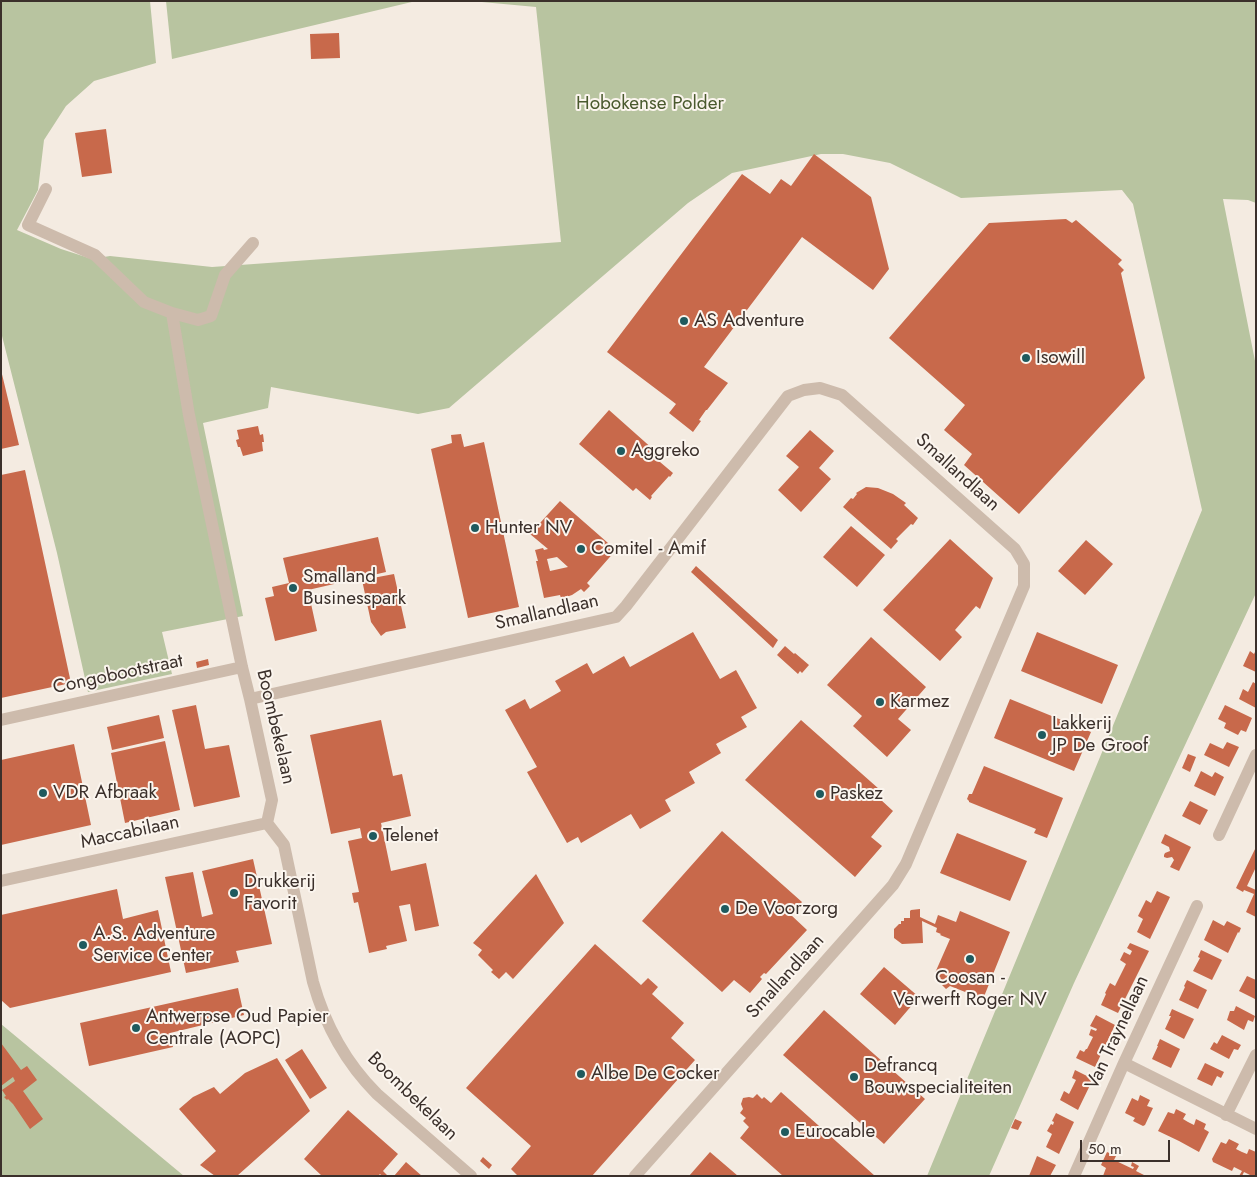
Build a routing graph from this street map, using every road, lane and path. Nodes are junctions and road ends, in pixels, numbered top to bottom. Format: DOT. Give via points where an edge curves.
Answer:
graph roads {
  1 [pos="46,189"];
  2 [pos="252,243"];
  3 [pos="172,313"];
  4 [pos="242,667"];
  5 [pos="250,699"];
  6 [pos="1,720"];
  7 [pos="1256,755"];
  8 [pos="267,823"];
  9 [pos="1219,835"];
  10 [pos="1,881"];
  11 [pos="1198,906"];
  12 [pos="1256,1055"];
  13 [pos="1124,1063"];
  14 [pos="1226,1115"];
  15 [pos="1256,1130"];
  16 [pos="470,1176"];
  17 [pos="635,1176"];
  18 [pos="1074,1176"];
  1 -- 3 [label="street" via="28,225 95,255 144,302"];
  2 -- 3 [label="street" via="225,275 211,316 198,320"];
  3 -- 4 [label="street, Boombekelaan" via="189,416"];
  4 -- 5 [label="street, Boombekelaan"];
  4 -- 6 [label="street, Congobootstraat"];
  5 -- 8 [label="street, Boombekelaan" via="272,800"];
  5 -- 17 [label="street, Smallandlaan" via="616,617 788,396 804,390 820,388 842,395 1015,549 1024,564 1024,586 906,864 893,886"];
  7 -- 9 [label="street"];
  8 -- 10 [label="street, Maccabilaan"];
  8 -- 16 [label="street, Boombekelaan" via="284,844 313,982 319,1004 338,1044 376,1094"];
  11 -- 13 [label="street, Van Traynellaan"];
  12 -- 14 [label="street"];
  13 -- 14 [label="street"];
  13 -- 18 [label="street, Van Traynellaan"];
  14 -- 15 [label="street"];
}
